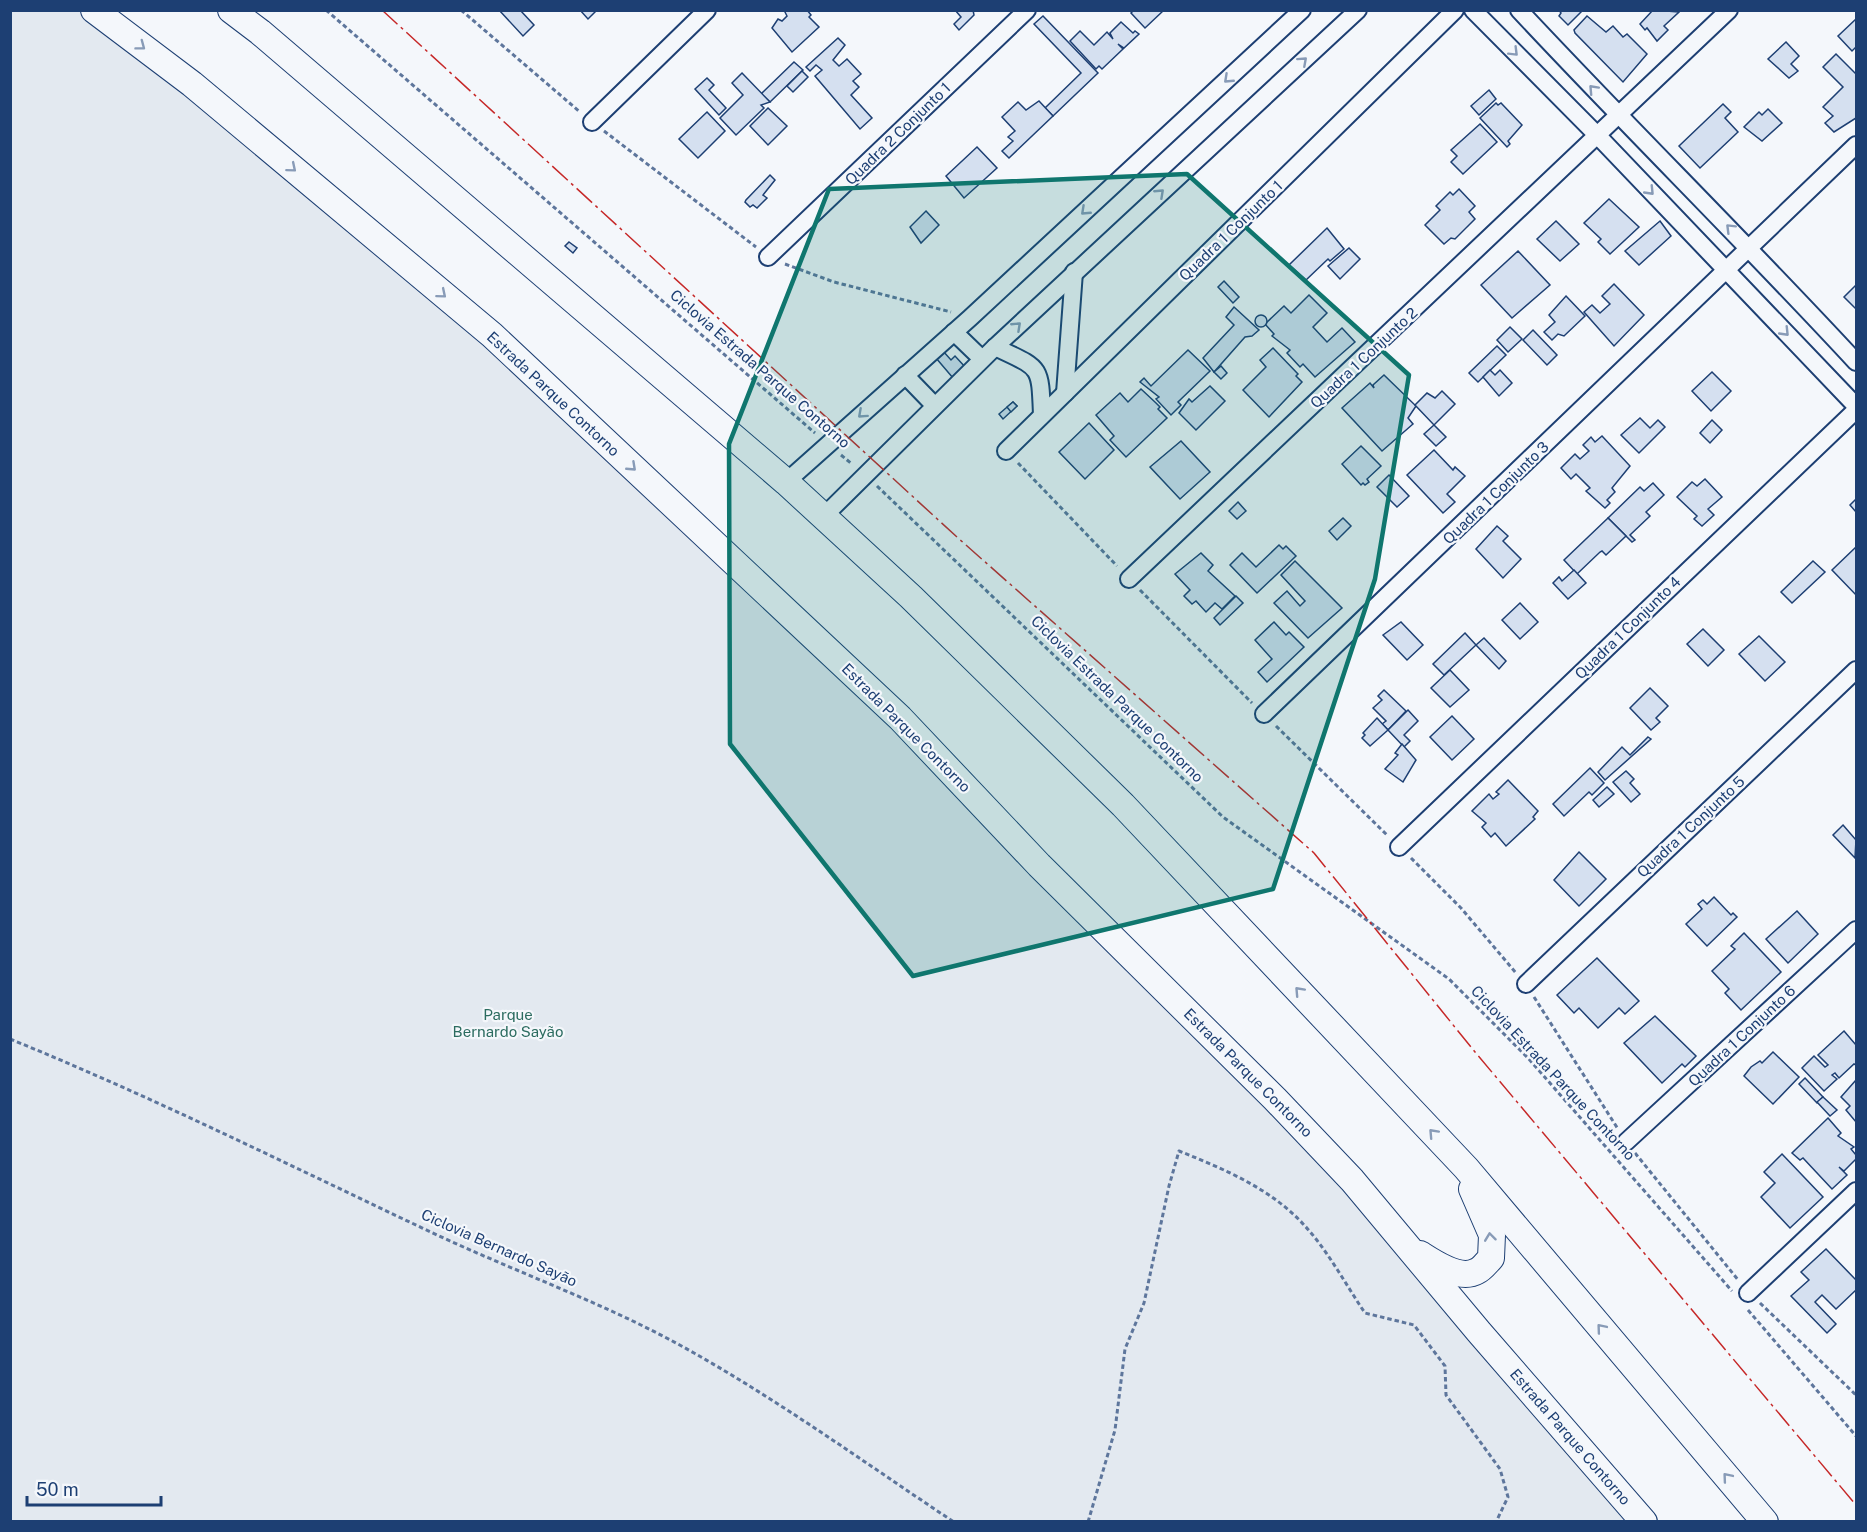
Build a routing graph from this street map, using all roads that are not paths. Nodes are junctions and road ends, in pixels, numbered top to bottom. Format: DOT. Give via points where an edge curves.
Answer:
graph roads {
  1 [pos="94,10"];
  2 [pos="231,10"];
  3 [pos="707,10"];
  4 [pos="1027,10"];
  5 [pos="1302,10"];
  6 [pos="1358,10"];
  7 [pos="1455,10"];
  8 [pos="1473,10"];
  9 [pos="1519,10"];
  10 [pos="1729,10"];
  11 [pos="1619,116"];
  12 [pos="592,122"];
  13 [pos="1598,136"];
  14 [pos="1857,146"];
  15 [pos="1751,249"];
  16 [pos="768,257"];
  17 [pos="1074,272"];
  18 [pos="1727,272"];
  19 [pos="954,332"];
  20 [pos="995,347"];
  21 [pos="982,360"];
  22 [pos="1857,362"];
  23 [pos="905,375"];
  24 [pos="1065,393"];
  25 [pos="934,405"];
  26 [pos="1857,408"];
  27 [pos="1042,415"];
  28 [pos="1006,451"];
  29 [pos="786,482"];
  30 [pos="823,516"];
  31 [pos="1129,579"];
  32 [pos="1857,670"];
  33 [pos="1264,714"];
  34 [pos="1400,847"];
  35 [pos="1857,930"];
  36 [pos="1526,984"];
  37 [pos="1626,1142"];
  38 [pos="1466,1168"];
  39 [pos="1857,1191"];
  40 [pos="1404,1244"];
  41 [pos="1743,1298"];
  42 [pos="1644,1521"];
  43 [pos="1765,1521"];
  1 -- 40 [label="main road, Estrada Parque Contorno, one-way" via="192,84 492,335 900,718 1039,865 1275,1099 1352,1180"];
  2 -- 29 [label="main road"];
  3 -- 12 [label="street"];
  4 -- 16 [label="street, Quadra 2 Conjunto 1"];
  5 -- 19 [label="street, one-way"];
  17 -- 6 [label="street, one-way"];
  7 -- 24 [label="street, Quadra 1 Conjunto 1"];
  8 -- 13 [label="street, one-way"];
  11 -- 9 [label="street, one-way"];
  10 -- 11 [label="street, Quadra 1 Conjunto 2"];
  11 -- 13 [label="street, Quadra 1 Conjunto 2"];
  15 -- 11 [label="street, one-way"];
  13 -- 18 [label="street, one-way"];
  13 -- 31 [label="street, Quadra 1 Conjunto 2"];
  14 -- 15 [label="street, Quadra 1 Conjunto 3"];
  15 -- 18 [label="street, Quadra 1 Conjunto 3"];
  15 -- 22 [label="street"];
  20 -- 17 [label="street, one-way"];
  17 -- 24 [label="street"];
  18 -- 26 [label="street, one-way"];
  18 -- 33 [label="street, Quadra 1 Conjunto 3"];
  19 -- 21 [label="street"];
  19 -- 23 [label="street"];
  20 -- 21 [label="street"];
  20 -- 27 [label="street" via="1035,367 1040,378"];
  21 -- 25 [label="street"];
  23 -- 25 [label="street"];
  23 -- 29 [label="street, one-way"];
  24 -- 27 [label="street, Quadra 1 Conjunto 1"];
  25 -- 30 [label="street"];
  26 -- 34 [label="street, Quadra 1 Conjunto 4"];
  27 -- 28 [label="street, Quadra 1 Conjunto 1"];
  29 -- 30 [label="main road"];
  38 -- 30 [label="main road, one-way" via="1123,805"];
  32 -- 36 [label="street, Quadra 1 Conjunto 5"];
  35 -- 37 [label="street, Quadra 1 Conjunto 6"];
  40 -- 38 [label="main road, one-way" via="1438,1266 1462,1273 1478,1271 1491,1258 1492,1235"];
  43 -- 38 [label="main road, one-way"];
  39 -- 41 [label="street"];
  40 -- 42 [label="main road, Estrada Parque Contorno"];
}
